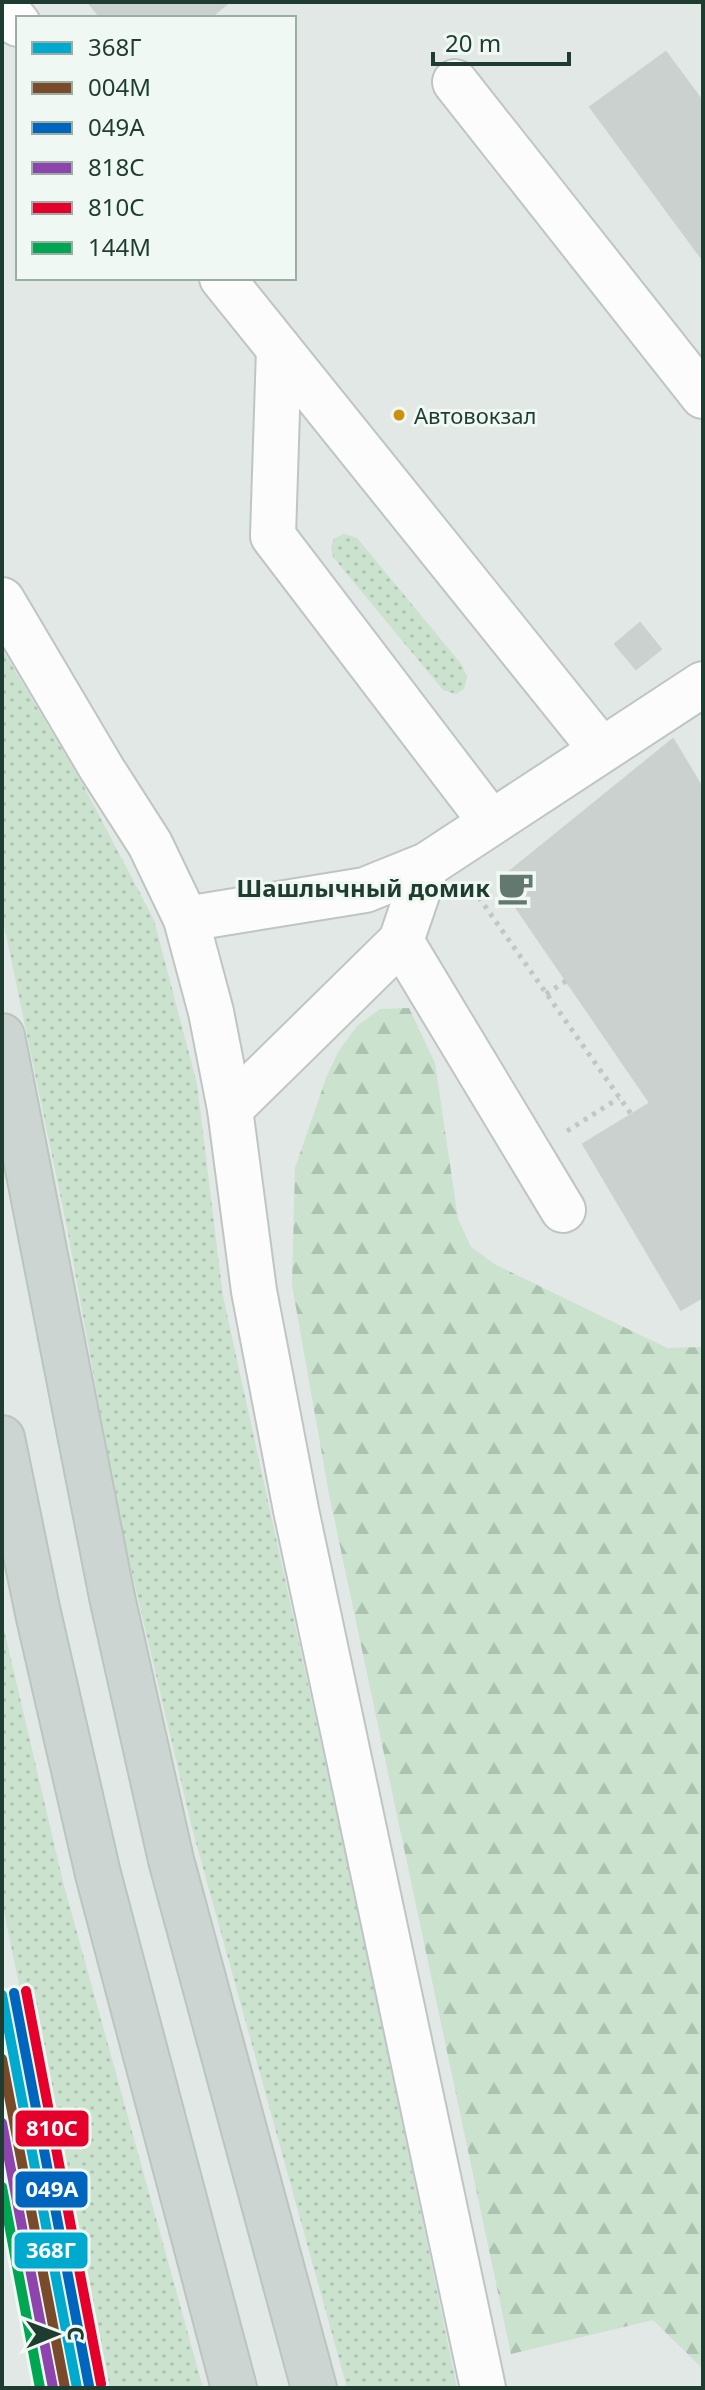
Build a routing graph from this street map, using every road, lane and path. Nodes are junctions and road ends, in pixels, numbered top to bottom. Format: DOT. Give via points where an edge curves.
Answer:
graph roads {
  1 [pos="2,4"];
  2 [pos="16,22"];
  3 [pos="455,82"];
  4 [pos="224,280"];
  5 [pos="279,349"];
  6 [pos="703,396"];
  7 [pos="2,600"];
  8 [pos="701,692"];
  9 [pos="601,749"];
  10 [pos="491,822"];
  11 [pos="427,865"];
  12 [pos="475,893"];
  13 [pos="186,919"];
  14 [pos="401,941"];
  15 [pos="566,981"];
  16 [pos="546,994"];
  17 [pos="2,1036"];
  18 [pos="619,1098"];
  19 [pos="230,1109"];
  20 [pos="631,1114"];
  21 [pos="563,1134"];
  22 [pos="563,1210"];
  23 [pos="2,1438"];
  24 [pos="234,2388"];
  25 [pos="314,2388"];
  26 [pos="483,2388"];
  1 -- 2 [label="lane"];
  3 -- 6 [label="lane"];
  4 -- 5 [label="lane"];
  5 -- 9 [label="lane"];
  5 -- 10 [label="lane" via="273,536"];
  7 -- 13 [label="lane" via="150,844"];
  8 -- 9 [label="lane"];
  9 -- 10 [label="lane"];
  10 -- 11 [label="lane"];
  11 -- 13 [label="lane" via="365,890"];
  11 -- 14 [label="lane"];
  12 -- 16 [label="path"];
  13 -- 19 [label="lane"];
  14 -- 19 [label="lane"];
  14 -- 22 [label="lane"];
  15 -- 16 [label="path"];
  16 -- 18 [label="path"];
  17 -- 25 [label="main road" via="112,1597 168,1844"];
  18 -- 20 [label="path"];
  18 -- 21 [label="path"];
  19 -- 26 [label="lane" via="254,1291 296,1510"];
  23 -- 24 [label="main road" via="98,1874"];
}
